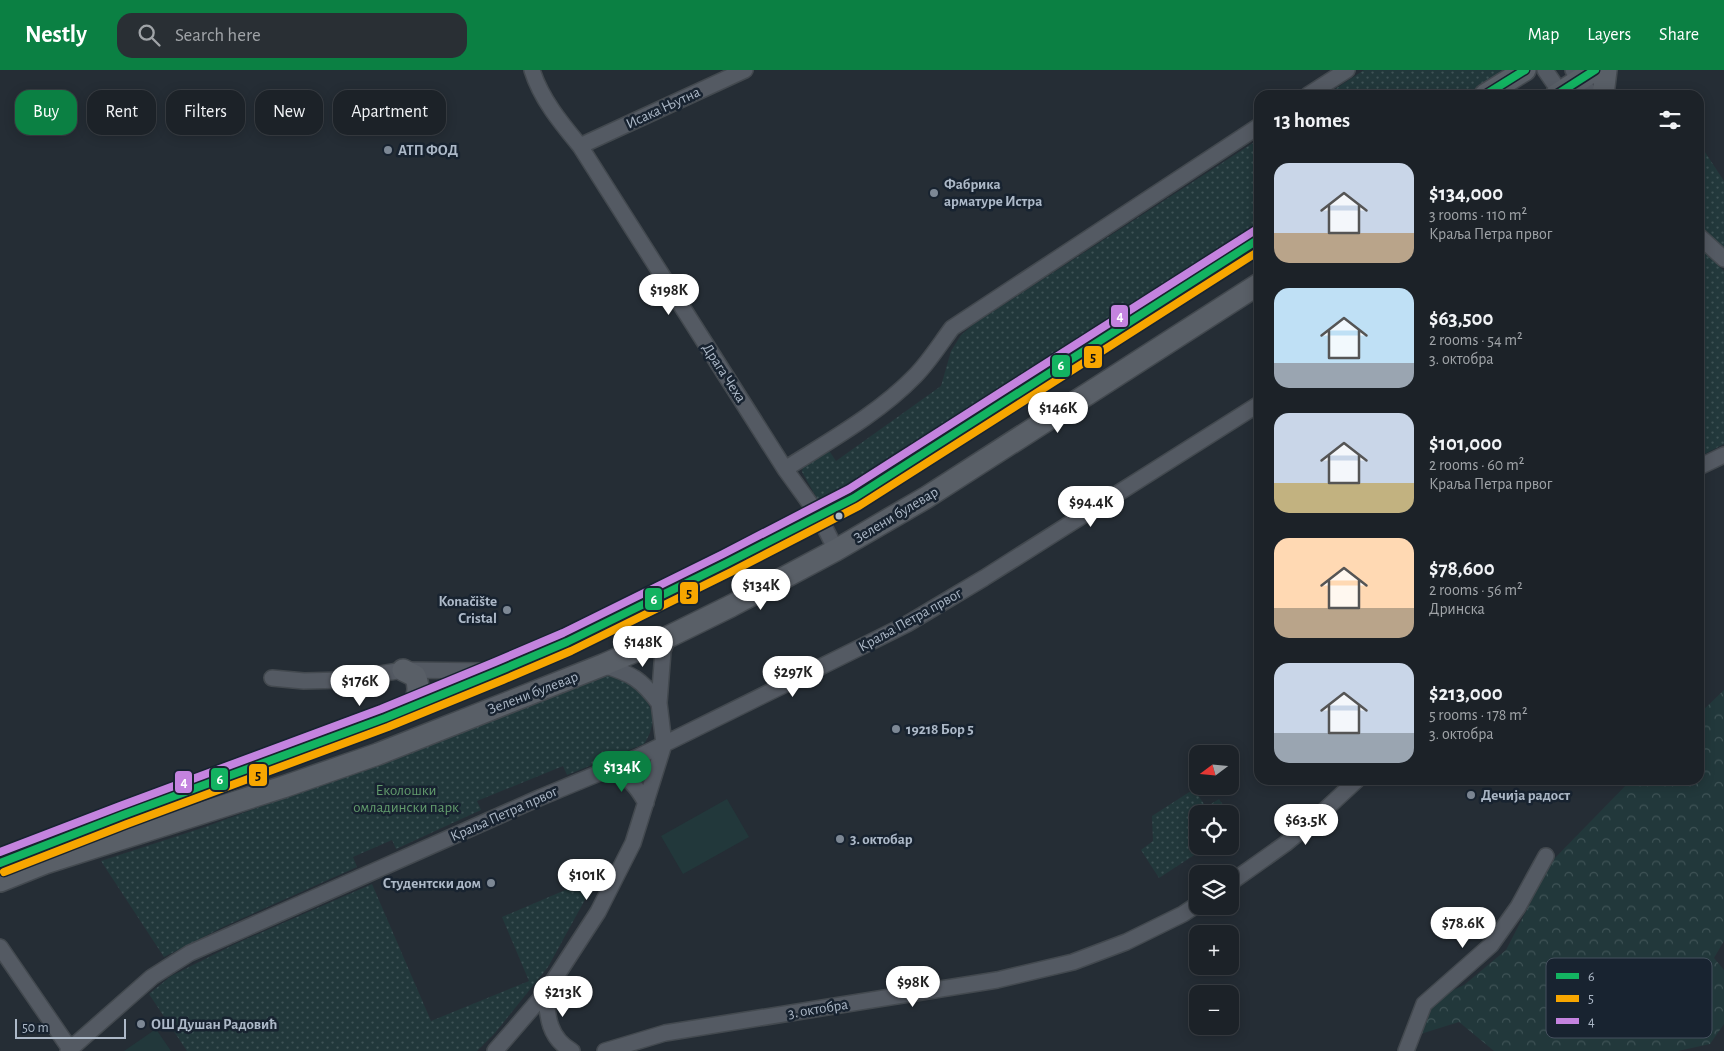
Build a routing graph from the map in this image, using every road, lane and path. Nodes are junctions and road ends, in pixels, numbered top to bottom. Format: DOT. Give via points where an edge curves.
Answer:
graph roads {
  1 [pos="532,70"];
  2 [pos="1347,70"];
  3 [pos="1525,70"];
  4 [pos="1545,70"];
  5 [pos="1606,70"];
  6 [pos="743,71"];
  7 [pos="1585,79"];
  8 [pos="1316,90"];
  9 [pos="1494,90"];
  10 [pos="1558,90"];
  11 [pos="1567,90"];
  12 [pos="1604,90"];
  13 [pos="1254,129"];
  14 [pos="580,146"];
  15 [pos="1704,241"];
  16 [pos="1254,242"];
  17 [pos="1724,259"];
  18 [pos="1254,287"];
  19 [pos="1254,407"];
  20 [pos="1724,454"];
  21 [pos="1704,464"];
  22 [pos="785,469"];
  23 [pos="819,516"];
  24 [pos="836,550"];
  25 [pos="668,637"];
  26 [pos="604,665"];
  27 [pos="403,670"];
  28 [pos="499,672"];
  29 [pos="272,678"];
  30 [pos="659,703"];
  31 [pos="414,706"];
  32 [pos="664,744"];
  33 [pos="610,770"];
  34 [pos="1352,785"];
  35 [pos="646,803"];
  36 [pos="1546,856"];
  37 [pos="0,863"];
  38 [pos="1239,876"];
  39 [pos="0,881"];
  40 [pos="1189,910"];
  41 [pos="0,947"];
  42 [pos="546,992"];
  43 [pos="69,1050"];
  44 [pos="495,1051"];
  45 [pos="572,1051"];
  46 [pos="605,1051"];
  47 [pos="1406,1051"];
  1 -- 14 [label="street, Драга Чеха" via="556,116"];
  2 -- 8 [label="street"];
  3 -- 9 [label="street"];
  4 -- 10 [label="street"];
  5 -- 12 [label="street"];
  6 -- 14 [label="street, Исака Њутна"];
  7 -- 11 [label="street"];
  13 -- 22 [label="street" via="952,328 916,375 888,401"];
  14 -- 22 [label="street, Драга Чеха"];
  15 -- 17 [label="street"];
  16 -- 23 [label="street" via="854,498"];
  18 -- 24 [label="street, Зелени булевар" via="927,497"];
  19 -- 32 [label="street, Краља Петра првог" via="907,624"];
  20 -- 21 [label="street"];
  22 -- 23 [label="street, Драга Чеха"];
  23 -- 24 [label="street, Драга Чеха"];
  23 -- 28 [label="street" via="567,642"];
  24 -- 25 [label="street, Зелени булевар"];
  25 -- 26 [label="street, Зелени булевар"];
  25 -- 30 [label="street" via="663,651"];
  26 -- 30 [label="street" via="631,675 645,685"];
  26 -- 39 [label="street, Зелени булевар" via="338,768 54,860"];
  27 -- 28 [label="street"];
  27 -- 29 [label="street" via="344,680"];
  27 -- 31 [label="street" via="415,676 419,684"];
  28 -- 31 [label="street"];
  30 -- 32 [label="street"];
  31 -- 37 [label="street"];
  32 -- 33 [label="street, Краља Петра првог"];
  32 -- 35 [label="street"];
  33 -- 35 [label="street" via="632,782"];
  33 -- 43 [label="street, Краља Петра првог" via="539,798 190,953 152,977"];
  34 -- 38 [label="street" via="1285,844"];
  35 -- 42 [label="street" via="632,843 598,912"];
  36 -- 47 [label="street" via="1518,907 1491,945 1424,1004"];
  40 -- 46 [label="street, 3. октобра" via="1126,942 1073,962 997,980 665,1033"];
  41 -- 43 [label="street"];
  42 -- 44 [label="street"];
  42 -- 45 [label="street" via="549,1025 557,1040"];
}
